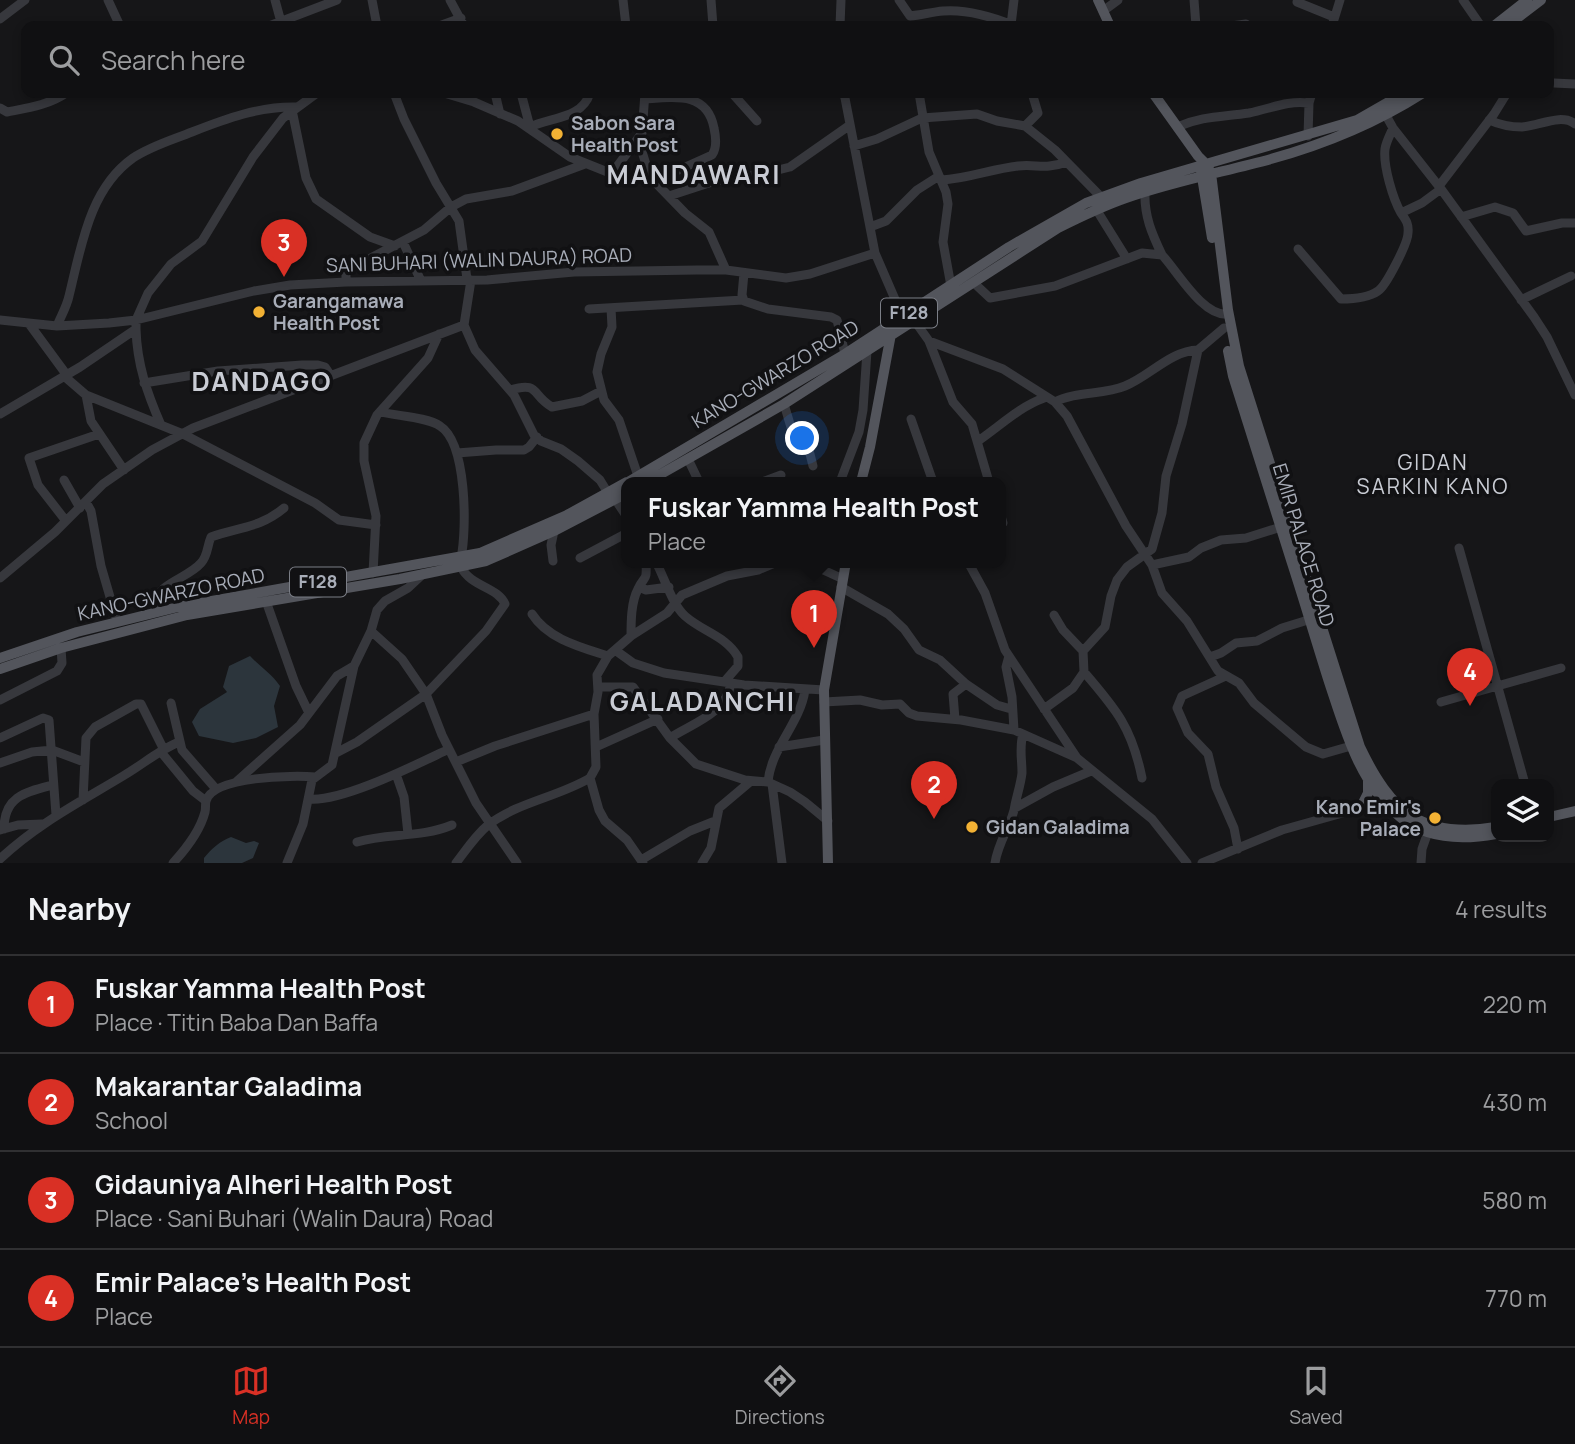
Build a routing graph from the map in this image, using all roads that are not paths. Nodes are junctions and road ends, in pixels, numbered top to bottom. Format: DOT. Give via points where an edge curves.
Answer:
graph roads {
  1 [pos="25,0"];
  2 [pos="108,0"];
  3 [pos="275,0"];
  4 [pos="338,0"];
  5 [pos="372,0"];
  6 [pos="450,0"];
  7 [pos="623,0"];
  8 [pos="711,0"];
  9 [pos="841,0"];
  10 [pos="899,0"];
  11 [pos="944,0"];
  12 [pos="1014,0"];
  13 [pos="1098,0"];
  14 [pos="1118,0"];
  15 [pos="1194,0"];
  16 [pos="1340,0"];
  17 [pos="1463,0"];
  18 [pos="1527,0"];
  19 [pos="1541,0"];
  20 [pos="1297,2"];
  21 [pos="945,11"];
  22 [pos="1103,11"];
  23 [pos="1523,14"];
  24 [pos="910,16"];
  25 [pos="0,19"];
  26 [pos="118,21"];
  27 [pos="281,21"];
  28 [pos="284,21"];
  29 [pos="376,21"];
  30 [pos="462,21"];
  31 [pos="625,21"];
  32 [pos="713,21"];
  33 [pos="837,21"];
  34 [pos="911,21"];
  35 [pos="1000,21"];
  36 [pos="1013,21"];
  37 [pos="1108,21"];
  38 [pos="1196,21"];
  39 [pos="1331,21"];
  40 [pos="1333,21"];
  41 [pos="1478,21"];
  42 [pos="1500,21"];
  43 [pos="1514,21"];
  44 [pos="1522,21"];
  45 [pos="1554,83"];
  46 [pos="1575,84"];
  47 [pos="58,98"];
  48 [pos="310,98"];
  49 [pos="396,98"];
  50 [pos="461,98"];
  51 [pos="496,98"];
  52 [pos="522,98"];
  53 [pos="588,98"];
  54 [pos="645,98"];
  55 [pos="688,98"];
  56 [pos="736,98"];
  57 [pos="846,98"];
  58 [pos="920,98"];
  59 [pos="1034,98"];
  60 [pos="1157,98"];
  61 [pos="1291,98"];
  62 [pos="1310,98"];
  63 [pos="1398,98"];
  64 [pos="1412,98"];
  65 [pos="1504,98"];
  66 [pos="0,108"];
  67 [pos="294,109"];
  68 [pos="1383,111"];
  69 [pos="500,114"];
  70 [pos="922,118"];
  71 [pos="1489,120"];
  72 [pos="757,121"];
  73 [pos="1575,124"];
  74 [pos="850,125"];
  75 [pos="1025,126"];
  76 [pos="530,127"];
  77 [pos="1177,127"];
  78 [pos="1393,128"];
  79 [pos="1308,136"];
  80 [pos="638,139"];
  81 [pos="854,146"];
  82 [pos="1067,162"];
  83 [pos="585,164"];
  84 [pos="1204,167"];
  85 [pos="650,177"];
  86 [pos="940,178"];
  87 [pos="1440,187"];
  88 [pos="1145,192"];
  89 [pos="668,196"];
  90 [pos="1101,197"];
  91 [pos="451,207"];
  92 [pos="1096,209"];
  93 [pos="1401,213"];
  94 [pos="1461,217"];
  95 [pos="1575,223"];
  96 [pos="870,227"];
  97 [pos="399,244"];
  98 [pos="1298,249"];
  99 [pos="875,253"];
  100 [pos="1162,255"];
  101 [pos="1127,259"];
  102 [pos="726,270"];
  103 [pos="744,273"];
  104 [pos="1571,276"];
  105 [pos="469,279"];
  106 [pos="421,281"];
  107 [pos="346,282"];
  108 [pos="974,283"];
  109 [pos="951,286"];
  110 [pos="743,300"];
  111 [pos="1521,300"];
  112 [pos="611,308"];
  113 [pos="589,309"];
  114 [pos="1225,315"];
  115 [pos="0,320"];
  116 [pos="908,321"];
  117 [pos="136,324"];
  118 [pos="30,325"];
  119 [pos="464,325"];
  120 [pos="57,326"];
  121 [pos="1224,328"];
  122 [pos="890,331"];
  123 [pos="439,334"];
  124 [pos="929,341"];
  125 [pos="1198,350"];
  126 [pos="867,351"];
  127 [pos="845,354"];
  128 [pos="65,375"];
  129 [pos="331,376"];
  130 [pos="144,383"];
  131 [pos="510,390"];
  132 [pos="601,391"];
  133 [pos="86,395"];
  134 [pos="1575,395"];
  135 [pos="1044,398"];
  136 [pos="1055,402"];
  137 [pos="784,404"];
  138 [pos="381,412"];
  139 [pos="0,414"];
  140 [pos="911,419"];
  141 [pos="161,425"];
  142 [pos="737,425"];
  143 [pos="99,434"];
  144 [pos="183,434"];
  145 [pos="537,437"];
  146 [pos="978,441"];
  147 [pos="457,453"];
  148 [pos="688,459"];
  149 [pos="813,466"];
  150 [pos="124,470"];
  151 [pos="781,475"];
  152 [pos="634,477"];
  153 [pos="641,477"];
  154 [pos="643,477"];
  155 [pos="697,477"];
  156 [pos="776,477"];
  157 [pos="842,477"];
  158 [pos="862,477"];
  159 [pos="931,477"];
  160 [pos="988,477"];
  161 [pos="64,480"];
  162 [pos="621,490"];
  163 [pos="621,494"];
  164 [pos="612,496"];
  165 [pos="83,505"];
  166 [pos="284,508"];
  167 [pos="621,509"];
  168 [pos="66,521"];
  169 [pos="376,525"];
  170 [pos="1281,527"];
  171 [pos="554,531"];
  172 [pos="621,536"];
  173 [pos="1459,548"];
  174 [pos="1143,553"];
  175 [pos="580,558"];
  176 [pos="554,561"];
  177 [pos="461,562"];
  178 [pos="1152,565"];
  179 [pos="646,568"];
  180 [pos="659,568"];
  181 [pos="763,568"];
  182 [pos="816,568"];
  183 [pos="845,568"];
  184 [pos="971,568"];
  185 [pos="408,572"];
  186 [pos="373,573"];
  187 [pos="425,573"];
  188 [pos="0,578"];
  189 [pos="842,583"];
  190 [pos="639,587"];
  191 [pos="669,587"];
  192 [pos="266,601"];
  193 [pos="676,601"];
  194 [pos="157,612"];
  195 [pos="532,614"];
  196 [pos="1054,615"];
  197 [pos="1308,620"];
  198 [pos="117,621"];
  199 [pos="371,631"];
  200 [pos="631,636"];
  201 [pos="61,648"];
  202 [pos="1083,651"];
  203 [pos="611,653"];
  204 [pos="1009,656"];
  205 [pos="1210,657"];
  206 [pos="0,658"];
  207 [pos="354,666"];
  208 [pos="1561,668"];
  209 [pos="0,669"];
  210 [pos="1084,672"];
  211 [pos="1226,676"];
  212 [pos="728,682"];
  213 [pos="966,684"];
  214 [pos="1498,684"];
  215 [pos="598,687"];
  216 [pos="805,690"];
  217 [pos="426,694"];
  218 [pos="824,696"];
  219 [pos="0,700"];
  220 [pos="1441,702"];
  221 [pos="171,703"];
  222 [pos="1011,709"];
  223 [pos="1044,709"];
  224 [pos="309,713"];
  225 [pos="594,714"];
  226 [pos="658,719"];
  227 [pos="955,719"];
  228 [pos="1018,732"];
  229 [pos="0,738"];
  230 [pos="670,738"];
  231 [pos="824,740"];
  232 [pos="179,742"];
  233 [pos="1351,746"];
  234 [pos="596,747"];
  235 [pos="779,747"];
  236 [pos="449,749"];
  237 [pos="52,750"];
  238 [pos="162,750"];
  239 [pos="335,753"];
  240 [pos="1077,758"];
  241 [pos="84,762"];
  242 [pos="456,762"];
  243 [pos="0,763"];
  244 [pos="1091,771"];
  245 [pos="396,774"];
  246 [pos="315,777"];
  247 [pos="590,778"];
  248 [pos="1142,778"];
  249 [pos="1368,778"];
  250 [pos="1524,779"];
  251 [pos="751,782"];
  252 [pos="235,783"];
  253 [pos="770,783"];
  254 [pos="53,785"];
  255 [pos="216,789"];
  256 [pos="1383,793"];
  257 [pos="309,799"];
  258 [pos="83,800"];
  259 [pos="206,801"];
  260 [pos="1362,805"];
  261 [pos="1015,808"];
  262 [pos="1575,811"];
  263 [pos="56,815"];
  264 [pos="1554,816"];
  265 [pos="1575,818"];
  266 [pos="715,821"];
  267 [pos="828,821"];
  268 [pos="1554,823"];
  269 [pos="42,824"];
  270 [pos="452,825"];
  271 [pos="489,825"];
  272 [pos="1491,828"];
  273 [pos="2,829"];
  274 [pos="1428,832"];
  275 [pos="408,834"];
  276 [pos="1491,835"];
  277 [pos="357,842"];
  278 [pos="1234,850"];
  279 [pos="0,859"];
  280 [pos="642,861"];
  281 [pos="173,863"];
  282 [pos="288,863"];
  283 [pos="456,863"];
  284 [pos="517,863"];
  285 [pos="702,863"];
  286 [pos="782,863"];
  287 [pos="828,863"];
  288 [pos="995,863"];
  289 [pos="1187,863"];
  290 [pos="1202,863"];
  291 [pos="1235,863"];
  292 [pos="1422,863"];
  1 -- 25 [label="street"];
  2 -- 26 [label="street"];
  3 -- 27 [label="street"];
  4 -- 28 [label="street"];
  5 -- 29 [label="street"];
  6 -- 30 [label="street"];
  7 -- 31 [label="street"];
  8 -- 32 [label="street"];
  9 -- 33 [label="street"];
  10 -- 24 [label="street"];
  11 -- 21 [label="street"];
  12 -- 36 [label="street"];
  13 -- 22 [label="main road"];
  14 -- 22 [label="street"];
  15 -- 38 [label="street"];
  16 -- 40 [label="street"];
  17 -- 41 [label="street"];
  18 -- 42 [label="main road"];
  19 -- 23 [label="main road"];
  20 -- 39 [label="street"];
  21 -- 24 [label="street"];
  21 -- 35 [label="street"];
  22 -- 37 [label="main road"];
  23 -- 43 [label="main road"];
  23 -- 44 [label="street"];
  24 -- 34 [label="street"];
  45 -- 46 [label="street"];
  47 -- 66 [label="street" via="19,110"];
  48 -- 67 [label="street"];
  49 -- 91 [label="street"];
  50 -- 69 [label="street"];
  51 -- 69 [label="street"];
  52 -- 76 [label="street"];
  53 -- 76 [label="street" via="570,114"];
  54 -- 80 [label="street"];
  55 -- 85 [label="street" via="701,103 712,117 715,149 712,155 672,173"];
  56 -- 72 [label="street"];
  57 -- 74 [label="street"];
  58 -- 70 [label="street"];
  59 -- 75 [label="street" via="1038,113"];
  60 -- 77 [label="main road"];
  61 -- 77 [label="street" via="1253,112 1205,117"];
  62 -- 79 [label="street"];
  63 -- 68 [label="main road, F128"];
  64 -- 68 [label="main road, F128"];
  65 -- 71 [label="street"];
  67 -- 97 [label="street" via="306,178 316,200 370,236"];
  67 -- 117 [label="street" via="253,157 202,241 171,264 148,293"];
  67 -- 120 [label="street" via="276,107 209,125 149,149 124,166 106,186 86,226 69,299"];
  68 -- 78 [label="street"];
  68 -- 79 [label="main road, F128"];
  68 -- 84 [label="main road, F128" via="1309,147"];
  69 -- 76 [label="street"];
  70 -- 75 [label="street" via="977,114"];
  70 -- 81 [label="street"];
  70 -- 86 [label="street"];
  71 -- 73 [label="street" via="1524,127 1563,118"];
  71 -- 87 [label="street"];
  74 -- 81 [label="street"];
  74 -- 89 [label="street" via="790,167 715,181"];
  75 -- 82 [label="street"];
  76 -- 83 [label="street"];
  77 -- 84 [label="main road"];
  78 -- 87 [label="street"];
  78 -- 93 [label="street" via="1385,157"];
  79 -- 84 [label="main road, F128"];
  80 -- 83 [label="street" via="613,172"];
  80 -- 85 [label="street"];
  81 -- 96 [label="street"];
  82 -- 86 [label="street" via="1044,168 1021,166 960,180"];
  82 -- 90 [label="street"];
  83 -- 91 [label="street"];
  84 -- 88 [label="main road, KANO-GWARZO ROAD / F128"];
  84 -- 90 [label="main road, KANO-GWARZO ROAD / F128"];
  84 -- 114 [label="main road, EMIR PALACE ROAD"];
  85 -- 89 [label="street"];
  86 -- 96 [label="street" via="917,190 886,221"];
  86 -- 109 [label="street" via="948,204 943,243"];
  87 -- 93 [label="street"];
  87 -- 94 [label="street"];
  88 -- 92 [label="main road, KANO-GWARZO ROAD / F128"];
  88 -- 100 [label="street" via="1149,227"];
  89 -- 102 [label="street" via="709,232"];
  90 -- 109 [label="main road, KANO-GWARZO ROAD / F128" via="1053,220"];
  91 -- 97 [label="street"];
  91 -- 105 [label="street" via="459,221"];
  92 -- 101 [label="street"];
  92 -- 108 [label="main road, KANO-GWARZO ROAD / F128" via="1047,234"];
  93 -- 98 [label="street" via="1408,238 1386,283 1370,296 1341,299"];
  94 -- 95 [label="street" via="1495,207 1513,213 1526,231"];
  94 -- 111 [label="street"];
  96 -- 99 [label="street"];
  97 -- 106 [label="street"];
  97 -- 107 [label="street" via="346,271"];
  99 -- 103 [label="street, SANI BUHARI (WALIN DAURA) ROAD" via="786,278"];
  99 -- 116 [label="street"];
  100 -- 101 [label="street" via="1142,253"];
  100 -- 114 [label="street" via="1202,303"];
  101 -- 108 [label="street" via="1055,286 990,298"];
  102 -- 103 [label="street, SANI BUHARI (WALIN DAURA) ROAD"];
  102 -- 105 [label="street, SANI BUHARI (WALIN DAURA) ROAD"];
  103 -- 110 [label="street"];
  104 -- 111 [label="street"];
  105 -- 106 [label="street, SANI BUHARI (WALIN DAURA) ROAD"];
  105 -- 119 [label="street"];
  106 -- 107 [label="street, SANI BUHARI (WALIN DAURA) ROAD"];
  107 -- 117 [label="street, SANI BUHARI (WALIN DAURA) ROAD" via="254,290"];
  108 -- 116 [label="main road, KANO-GWARZO ROAD / F128"];
  109 -- 116 [label="main road, KANO-GWARZO ROAD / F128"];
  110 -- 112 [label="street"];
  110 -- 127 [label="street" via="768,309 837,320"];
  111 -- 134 [label="street" via="1547,337"];
  112 -- 113 [label="street"];
  112 -- 132 [label="street" via="612,327 597,372"];
  114 -- 121 [label="main road, EMIR PALACE ROAD"];
  114 -- 256 [label="main road, EMIR PALACE ROAD" via="1356,738"];
  115 -- 118 [label="street, SANI BUHARI (WALIN DAURA) ROAD"];
  116 -- 122 [label="main road, KANO-GWARZO ROAD / F128"];
  116 -- 124 [label="street"];
  117 -- 120 [label="street, SANI BUHARI (WALIN DAURA) ROAD"];
  117 -- 128 [label="street"];
  117 -- 130 [label="street"];
  118 -- 120 [label="street, SANI BUHARI (WALIN DAURA) ROAD"];
  118 -- 128 [label="street"];
  119 -- 123 [label="street"];
  119 -- 131 [label="street" via="475,350"];
  121 -- 125 [label="street"];
  121 -- 170 [label="main road, EMIR PALACE ROAD" via="1233,376"];
  122 -- 126 [label="main road, KANO-GWARZO ROAD / F128"];
  122 -- 127 [label="main road, KANO-GWARZO ROAD / F128"];
  122 -- 158 [label="main road"];
  123 -- 129 [label="street"];
  123 -- 138 [label="street" via="428,358"];
  124 -- 135 [label="street" via="1003,369"];
  124 -- 146 [label="street" via="953,402 972,424"];
  125 -- 136 [label="street" via="1177,354 1128,386"];
  125 -- 174 [label="street" via="1166,476 1162,513 1152,549"];
  126 -- 137 [label="main road, KANO-GWARZO ROAD / F128"];
  126 -- 157 [label="street" via="859,432"];
  127 -- 142 [label="main road, KANO-GWARZO ROAD / F128"];
  128 -- 133 [label="street"];
  128 -- 139 [label="street"];
  129 -- 130 [label="street" via="318,365 302,365 218,371"];
  129 -- 144 [label="street"];
  130 -- 141 [label="street"];
  131 -- 132 [label="street" via="528,386 552,407 582,401"];
  131 -- 145 [label="street"];
  132 -- 152 [label="street" via="619,420"];
  133 -- 141 [label="street"];
  133 -- 143 [label="street"];
  135 -- 136 [label="street"];
  135 -- 146 [label="street" via="1026,404"];
  136 -- 174 [label="street"];
  137 -- 142 [label="main road, KANO-GWARZO ROAD / F128"];
  137 -- 149 [label="street" via="793,434 808,446"];
  138 -- 147 [label="street" via="437,424 446,430"];
  138 -- 169 [label="street" via="363,452"];
  140 -- 159 [label="street"];
  141 -- 144 [label="street"];
  142 -- 148 [label="main road, KANO-GWARZO ROAD / F128"];
  142 -- 153 [label="main road, KANO-GWARZO ROAD / F128"];
  143 -- 150 [label="street"];
  143 -- 168 [label="street" via="29,459 38,485"];
  144 -- 150 [label="street"];
  144 -- 169 [label="street" via="339,520"];
  145 -- 147 [label="street" via="524,450"];
  145 -- 164 [label="street" via="578,461"];
  146 -- 160 [label="street"];
  147 -- 177 [label="street" via="463,498"];
  148 -- 154 [label="main road, KANO-GWARZO ROAD / F128"];
  148 -- 155 [label="street"];
  150 -- 165 [label="street"];
  151 -- 156 [label="street"];
  161 -- 165 [label="street"];
  162 -- 164 [label="main road, KANO-GWARZO ROAD / F128"];
  163 -- 164 [label="main road, KANO-GWARZO ROAD / F128"];
  164 -- 167 [label="street"];
  164 -- 171 [label="main road, KANO-GWARZO ROAD / F128"];
  164 -- 177 [label="main road, KANO-GWARZO ROAD / F128"];
  165 -- 168 [label="street"];
  165 -- 198 [label="street" via="91,511"];
  166 -- 194 [label="street" via="250,528 211,537 200,564 159,592 154,604"];
  168 -- 188 [label="street"];
  169 -- 186 [label="street"];
  170 -- 178 [label="street" via="1220,540 1189,557"];
  170 -- 197 [label="main road, EMIR PALACE ROAD"];
  171 -- 176 [label="street"];
  171 -- 177 [label="main road, KANO-GWARZO ROAD / F128" via="501,556"];
  172 -- 175 [label="street"];
  173 -- 214 [label="street"];
  174 -- 178 [label="street"];
  174 -- 202 [label="street" via="1117,580 1105,627"];
  177 -- 185 [label="main road, KANO-GWARZO ROAD / F128"];
  177 -- 187 [label="main road, KANO-GWARZO ROAD / F128"];
  177 -- 217 [label="street" via="470,580 502,598 505,606"];
  178 -- 205 [label="street" via="1166,600 1187,621"];
  179 -- 190 [label="street"];
  180 -- 191 [label="street"];
  181 -- 193 [label="street" via="718,579"];
  182 -- 189 [label="street"];
  183 -- 189 [label="main road"];
  184 -- 204 [label="street"];
  185 -- 186 [label="main road, KANO-GWARZO ROAD / F128"];
  185 -- 187 [label="main road, KANO-GWARZO ROAD / F128"];
  185 -- 192 [label="main road, KANO-GWARZO ROAD / F128"];
  186 -- 194 [label="main road, KANO-GWARZO ROAD / F128"];
  187 -- 199 [label="street" via="381,606"];
  189 -- 213 [label="street" via="888,614 919,650 940,660"];
  189 -- 218 [label="main road"];
  190 -- 191 [label="street"];
  190 -- 200 [label="street"];
  191 -- 193 [label="street"];
  192 -- 201 [label="main road, KANO-GWARZO ROAD / F128" via="175,618"];
  192 -- 224 [label="street"];
  193 -- 200 [label="street" via="667,613"];
  193 -- 212 [label="street" via="685,616 727,642 738,657"];
  194 -- 198 [label="main road, KANO-GWARZO ROAD / F128"];
  195 -- 203 [label="street" via="561,639"];
  196 -- 202 [label="street"];
  197 -- 205 [label="street" via="1254,642 1236,643"];
  197 -- 233 [label="main road, EMIR PALACE ROAD"];
  198 -- 206 [label="main road, KANO-GWARZO ROAD / F128"];
  199 -- 207 [label="street"];
  199 -- 217 [label="street" via="402,659"];
  200 -- 203 [label="street"];
  201 -- 209 [label="main road, KANO-GWARZO ROAD / F128"];
  201 -- 219 [label="street" via="62,663 57,671"];
  202 -- 210 [label="street"];
  203 -- 212 [label="street" via="664,673"];
  203 -- 215 [label="street" via="597,675"];
  204 -- 222 [label="street"];
  204 -- 223 [label="street"];
  205 -- 211 [label="street"];
  207 -- 224 [label="street" via="337,676"];
  207 -- 239 [label="street"];
  208 -- 214 [label="street"];
  210 -- 223 [label="street" via="1073,688"];
  210 -- 248 [label="street" via="1125,724"];
  211 -- 233 [label="street" via="1306,747 1322,754"];
  211 -- 278 [label="street" via="1182,696 1177,708 1188,733 1208,754 1234,828"];
  212 -- 216 [label="street"];
  212 -- 230 [label="street" via="727,698 718,707"];
  213 -- 222 [label="street"];
  213 -- 227 [label="street" via="953,694"];
  214 -- 220 [label="street"];
  214 -- 250 [label="street"];
  215 -- 225 [label="street"];
  215 -- 226 [label="street" via="631,685"];
  216 -- 218 [label="street"];
  216 -- 235 [label="street"];
  217 -- 236 [label="street"];
  217 -- 239 [label="street"];
  218 -- 227 [label="street" via="896,704 917,716"];
  218 -- 231 [label="main road"];
  221 -- 232 [label="street"];
  222 -- 228 [label="street"];
  223 -- 240 [label="street"];
  224 -- 252 [label="street"];
  225 -- 234 [label="street"];
  225 -- 242 [label="street"];
  226 -- 230 [label="street"];
  226 -- 234 [label="street"];
  227 -- 228 [label="street"];
  228 -- 240 [label="street"];
  228 -- 261 [label="street" via="1021,776"];
  229 -- 237 [label="street" via="46,718"];
  230 -- 251 [label="street" via="700,766"];
  231 -- 235 [label="street"];
  231 -- 267 [label="main road"];
  232 -- 238 [label="street"];
  232 -- 255 [label="street"];
  233 -- 249 [label="main road, EMIR PALACE ROAD"];
  234 -- 247 [label="street" via="596,767"];
  235 -- 253 [label="street"];
  236 -- 242 [label="street"];
  236 -- 245 [label="street"];
  237 -- 241 [label="street"];
  237 -- 243 [label="street"];
  237 -- 254 [label="street"];
  238 -- 241 [label="street" via="143,705 138,704 92,730 86,738"];
  238 -- 258 [label="street"];
  238 -- 259 [label="street"];
  239 -- 246 [label="street" via="332,765"];
  240 -- 244 [label="street"];
  241 -- 258 [label="street"];
  242 -- 271 [label="street"];
  244 -- 261 [label="street"];
  244 -- 289 [label="street" via="1152,819"];
  245 -- 257 [label="street" via="333,797"];
  245 -- 275 [label="street"];
  246 -- 252 [label="street"];
  246 -- 257 [label="street"];
  247 -- 271 [label="street" via="519,807"];
  247 -- 280 [label="street" via="605,821"];
  249 -- 256 [label="main road, EMIR PALACE ROAD"];
  249 -- 260 [label="main road"];
  251 -- 253 [label="street"];
  251 -- 266 [label="street" via="720,806"];
  252 -- 255 [label="street"];
  253 -- 267 [label="street" via="806,802"];
  253 -- 286 [label="street"];
  254 -- 263 [label="street"];
  254 -- 273 [label="street" via="10,803"];
  255 -- 259 [label="street"];
  256 -- 260 [label="street"];
  256 -- 272 [label="main road, EMIR PALACE ROAD" via="1412,817 1433,826 1458,831"];
  256 -- 274 [label="main road, EMIR PALACE ROAD" via="1408,823"];
  257 -- 282 [label="street"];
  258 -- 263 [label="street"];
  259 -- 281 [label="street" via="200,826"];
  260 -- 278 [label="street"];
  261 -- 288 [label="street"];
  262 -- 264 [label="main road"];
  263 -- 269 [label="street"];
  265 -- 268 [label="main road"];
  266 -- 280 [label="street"];
  266 -- 285 [label="street"];
  267 -- 287 [label="main road"];
  269 -- 273 [label="street"];
  269 -- 279 [label="street"];
  270 -- 275 [label="street"];
  271 -- 283 [label="street"];
  271 -- 284 [label="street"];
  274 -- 276 [label="main road, EMIR PALACE ROAD" via="1461,838"];
  274 -- 292 [label="street"];
  275 -- 277 [label="street"];
  278 -- 290 [label="street"];
  278 -- 291 [label="street"];
}
